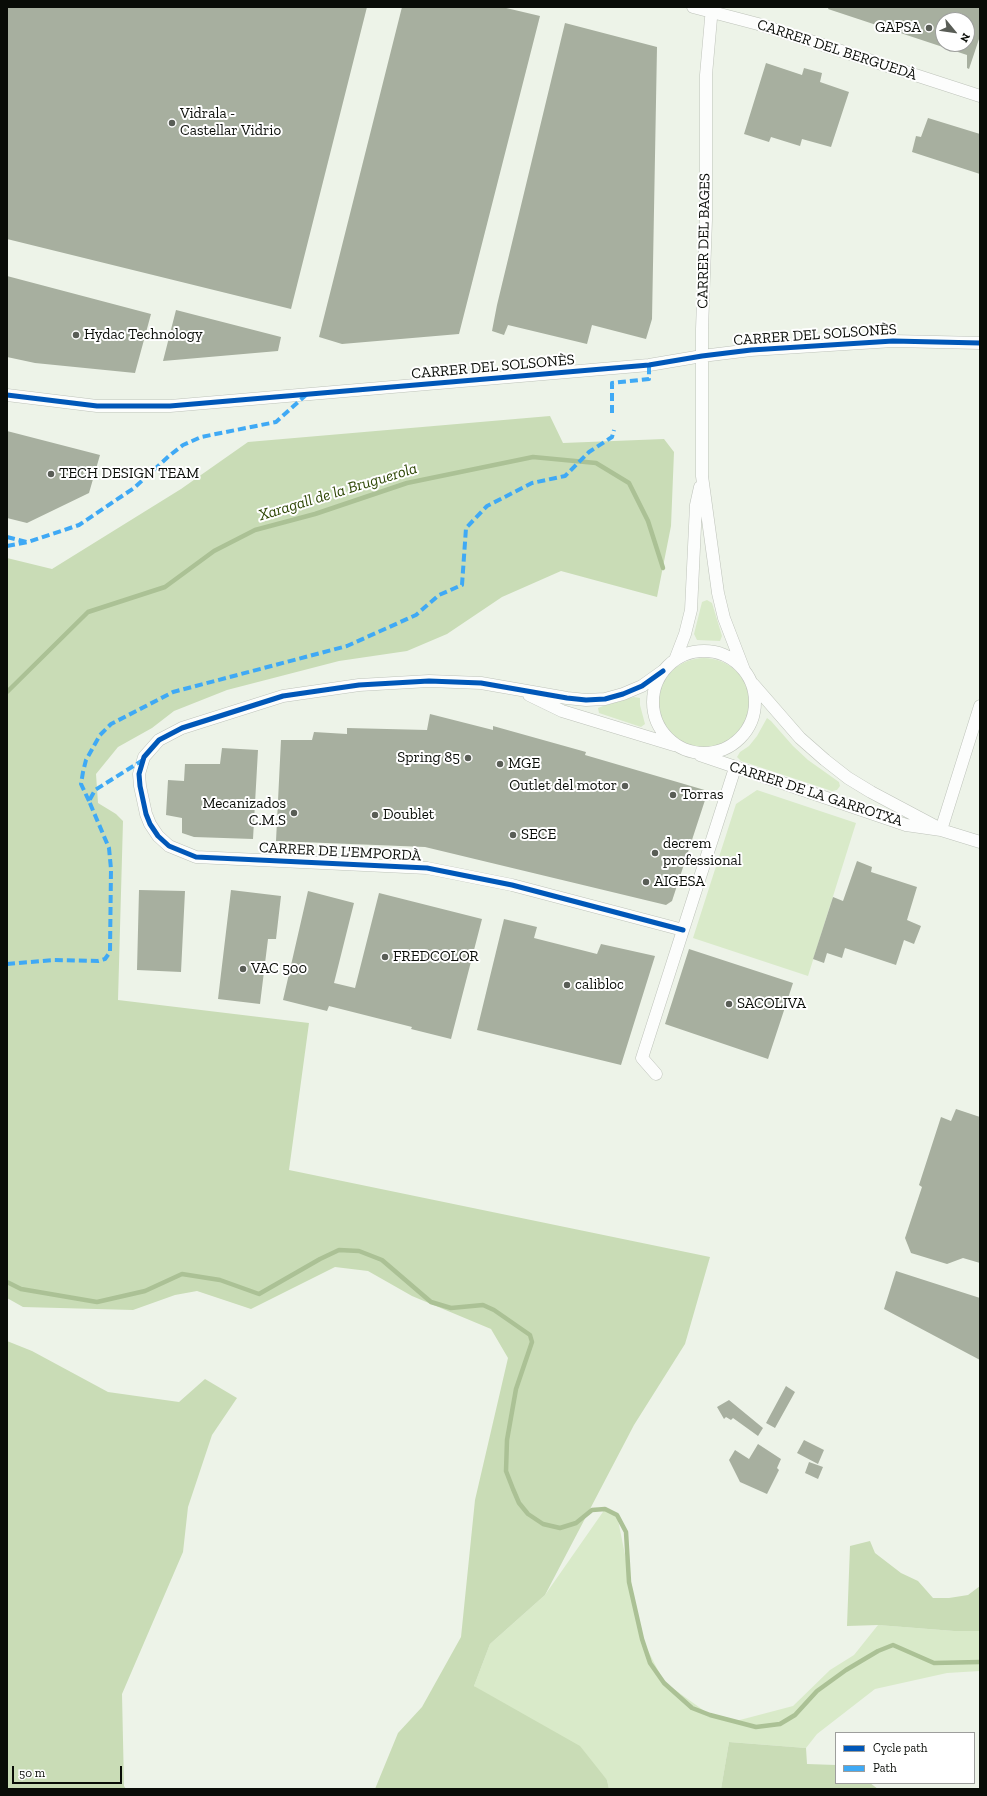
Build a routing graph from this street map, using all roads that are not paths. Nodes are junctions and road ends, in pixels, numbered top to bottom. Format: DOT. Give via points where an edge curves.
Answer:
graph roads {
  1 [pos="693,7"];
  2 [pos="712,9"];
  3 [pos="980,96"];
  4 [pos="980,343"];
  5 [pos="702,356"];
  6 [pos="7,395"];
  7 [pos="702,476"];
  8 [pos="675,660"];
  9 [pos="663,671"];
  10 [pos="747,675"];
  11 [pos="514,688"];
  12 [pos="980,706"];
  13 [pos="678,747"];
  14 [pos="692,752"];
  15 [pos="734,768"];
  16 [pos="941,830"];
  17 [pos="980,842"];
  18 [pos="683,930"];
  19 [pos="656,1074"];
  1 -- 2 [label="street, CARRER DEL BERGUEDÀ"];
  2 -- 3 [label="street, CARRER DEL BERGUEDÀ"];
  2 -- 5 [label="street, CARRER DEL BAGES" via="706,75 706,220"];
  4 -- 5 [label="street, CARRER DEL SOLSONÈS" via="893,341 751,350"];
  5 -- 6 [label="street, CARRER DEL SOLSONÈS" via="649,365 170,406 97,406"];
  5 -- 7 [label="street, CARRER DEL BAGES"];
  7 -- 8 [label="street, CARRER DEL BAGES" via="696,505 691,610"];
  7 -- 10 [label="street, CARRER DEL BAGES" via="718,593 724,618"];
  8 -- 9 [label="street"];
  8 -- 10 [label="street" via="686,654 712,651 735,661"];
  9 -- 11 [label="street" via="642,686 605,699 566,698"];
  9 -- 13 [label="street" via="656,684 654,712 667,738"];
  10 -- 14 [label="street" via="754,693 755,708 744,734 720,751"];
  10 -- 16 [label="street, CARRER DE LA GARROTXA" via="787,724 825,760 871,792"];
  11 -- 13 [label="street" via="562,711"];
  11 -- 18 [label="street, CARRER DE L'EMPORDÀ" via="481,683 429,681 359,685 283,696 182,728 159,740 144,757 139,774 142,800 150,824 169,846 196,857 427,868 512,885"];
  12 -- 16 [label="street"];
  13 -- 14 [label="street"];
  14 -- 15 [label="street, CARRER DE LA GARROTXA"];
  15 -- 16 [label="street, CARRER DE LA GARROTXA" via="906,825"];
  15 -- 18 [label="street"];
  16 -- 17 [label="street, CARRER DE LA GARROTXA"];
  18 -- 19 [label="street" via="642,1058"];
}
